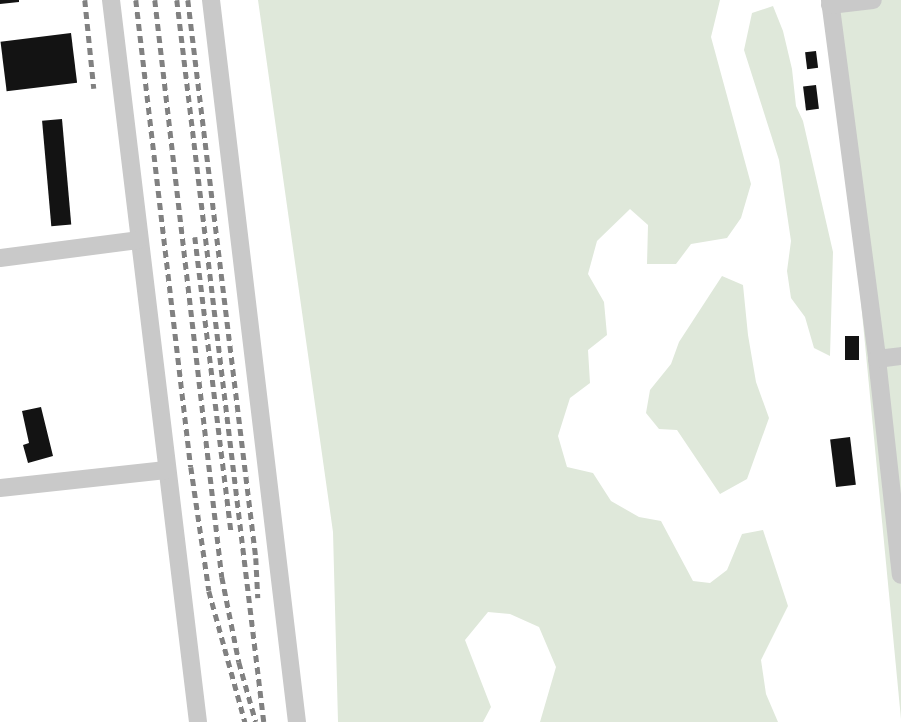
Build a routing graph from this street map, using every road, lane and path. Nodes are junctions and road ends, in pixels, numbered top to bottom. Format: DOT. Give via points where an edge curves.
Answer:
graph roads {
  1 [pos="111,0"];
  2 [pos="211,0"];
  3 [pos="873,0"];
  4 [pos="830,3"];
  5 [pos="138,240"];
  6 [pos="0,258"];
  7 [pos="901,356"];
  8 [pos="877,359"];
  9 [pos="166,470"];
  10 [pos="0,488"];
  11 [pos="901,575"];
  12 [pos="198,722"];
  13 [pos="297,722"];
  1 -- 5 [label="lane"];
  2 -- 13 [label="lane"];
  3 -- 4 [label="lane"];
  4 -- 8 [label="lane"];
  5 -- 6 [label="lane"];
  5 -- 9 [label="lane"];
  7 -- 8 [label="lane"];
  8 -- 11 [label="lane"];
  9 -- 10 [label="lane"];
  9 -- 12 [label="lane"];
}
